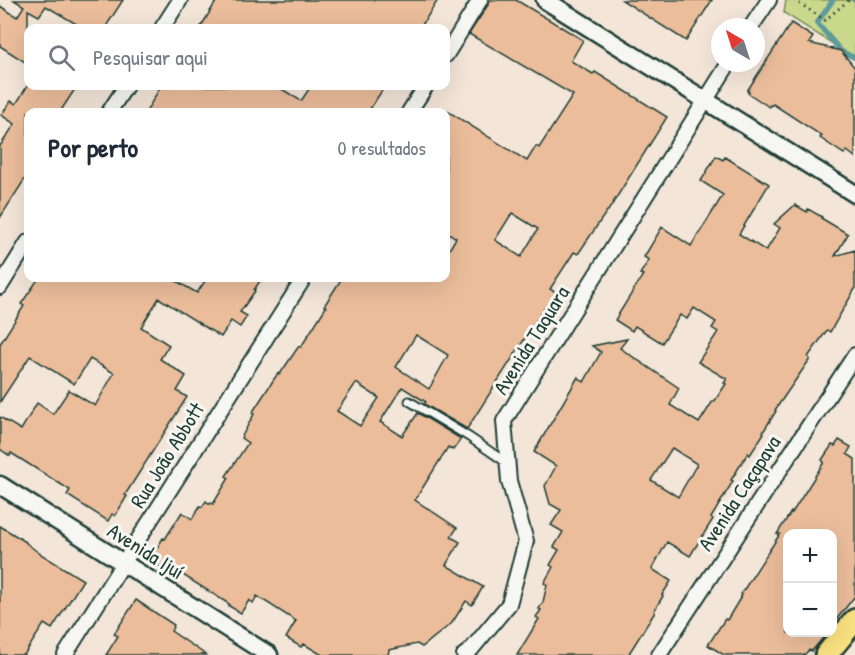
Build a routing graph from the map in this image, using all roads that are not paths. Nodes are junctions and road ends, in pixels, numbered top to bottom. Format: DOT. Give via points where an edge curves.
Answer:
graph roads {
  1 [pos="180,0"];
  2 [pos="480,0"];
  3 [pos="544,0"];
  4 [pos="769,0"];
  5 [pos="757,18"];
  6 [pos="165,24"];
  7 [pos="450,49"];
  8 [pos="723,72"];
  9 [pos="123,90"];
  10 [pos="423,90"];
  11 [pos="705,100"];
  12 [pos="112,108"];
  13 [pos="412,108"];
  14 [pos="855,194"];
  15 [pos="24,248"];
  16 [pos="301,282"];
  17 [pos="0,287"];
  18 [pos="855,355"];
  19 [pos="409,401"];
  20 [pos="507,463"];
  21 [pos="0,486"];
  22 [pos="123,563"];
  23 [pos="855,620"];
  24 [pos="65,655"];
  25 [pos="269,655"];
  26 [pos="464,655"];
  27 [pos="659,655"];
  28 [pos="826,655"];
  1 -- 6 [label="street"];
  2 -- 7 [label="street"];
  3 -- 11 [label="street"];
  4 -- 5 [label="street"];
  8 -- 11 [label="street, Avenida Taquara"];
  9 -- 12 [label="street"];
  10 -- 13 [label="street"];
  11 -- 14 [label="street"];
  11 -- 20 [label="street, Avenida Taquara" via="504,422"];
  15 -- 17 [label="street"];
  16 -- 22 [label="street, Rua João Abbott"];
  18 -- 27 [label="street, Avenida Caçapava"];
  19 -- 20 [label="lane"];
  20 -- 26 [label="street, Avenida Taquara" via="526,541 509,604"];
  21 -- 22 [label="street, Avenida Ijuí"];
  22 -- 24 [label="street, Rua João Abbott"];
  22 -- 25 [label="street, Avenida Ijuí"];
  23 -- 28 [label="main road"];
}
